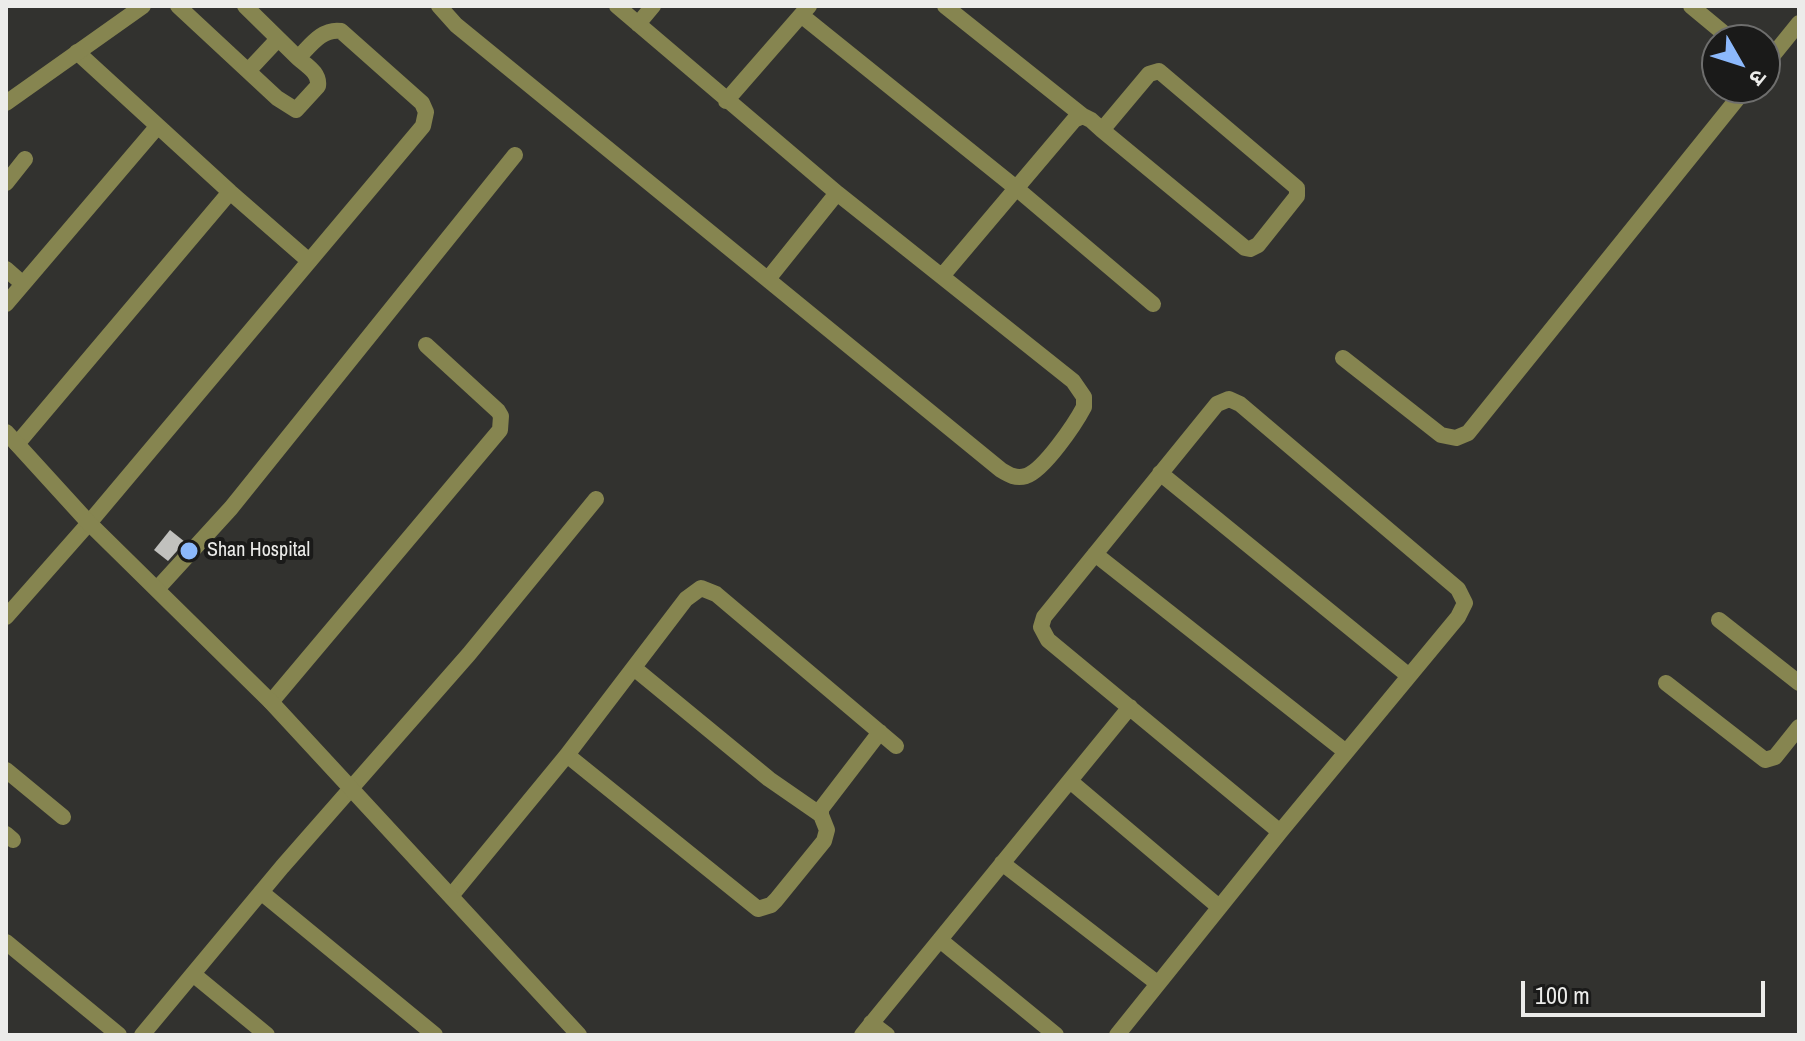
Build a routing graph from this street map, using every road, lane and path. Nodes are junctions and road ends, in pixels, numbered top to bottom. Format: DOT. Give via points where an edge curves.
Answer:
graph roads {
  1 [pos="143,6"];
  2 [pos="178,6"];
  3 [pos="245,6"];
  4 [pos="439,6"];
  5 [pos="617,6"];
  6 [pos="653,6"];
  7 [pos="945,6"];
  8 [pos="1691,6"];
  9 [pos="805,10"];
  10 [pos="1799,23"];
  11 [pos="638,24"];
  12 [pos="1713,24"];
  13 [pos="278,39"];
  14 [pos="1781,45"];
  15 [pos="77,52"];
  16 [pos="298,58"];
  17 [pos="248,71"];
  18 [pos="726,101"];
  19 [pos="6,103"];
  20 [pos="1733,104"];
  21 [pos="1083,116"];
  22 [pos="157,127"];
  23 [pos="1102,130"];
  24 [pos="515,155"];
  25 [pos="25,159"];
  26 [pos="6,183"];
  27 [pos="1016,188"];
  28 [pos="230,192"];
  29 [pos="837,193"];
  30 [pos="309,261"];
  31 [pos="6,269"];
  32 [pos="942,276"];
  33 [pos="768,279"];
  34 [pos="23,284"];
  35 [pos="6,304"];
  36 [pos="1153,304"];
  37 [pos="426,345"];
  38 [pos="1343,358"];
  39 [pos="12,438"];
  40 [pos="1160,473"];
  41 [pos="596,499"];
  42 [pos="89,523"];
  43 [pos="1095,554"];
  44 [pos="157,589"];
  45 [pos="6,617"];
  46 [pos="1719,620"];
  47 [pos="634,668"];
  48 [pos="1409,676"];
  49 [pos="1666,683"];
  50 [pos="1799,683"];
  51 [pos="271,702"];
  52 [pos="1130,707"];
  53 [pos="1799,727"];
  54 [pos="880,732"];
  55 [pos="896,746"];
  56 [pos="1346,752"];
  57 [pos="567,755"];
  58 [pos="6,770"];
  59 [pos="1070,781"];
  60 [pos="351,787"];
  61 [pos="821,815"];
  62 [pos="63,817"];
  63 [pos="1280,832"];
  64 [pos="1002,863"];
  65 [pos="261,892"];
  66 [pos="451,896"];
  67 [pos="1219,907"];
  68 [pos="940,940"];
  69 [pos="6,942"];
  70 [pos="193,974"];
  71 [pos="1157,983"];
  72 [pos="866,1029"];
  73 [pos="119,1035"];
  74 [pos="142,1035"];
  75 [pos="267,1035"];
  76 [pos="435,1035"];
  77 [pos="579,1035"];
  78 [pos="887,1035"];
  79 [pos="1056,1035"];
  80 [pos="1117,1035"];
  1 -- 15 [label="street"];
  2 -- 17 [label="street"];
  3 -- 13 [label="street"];
  4 -- 33 [label="street"];
  5 -- 11 [label="street"];
  6 -- 11 [label="street"];
  7 -- 21 [label="street"];
  8 -- 12 [label="street"];
  9 -- 18 [label="street"];
  9 -- 27 [label="street"];
  10 -- 14 [label="street"];
  11 -- 18 [label="street"];
  13 -- 16 [label="street"];
  13 -- 17 [label="street"];
  15 -- 19 [label="street"];
  15 -- 22 [label="street"];
  16 -- 17 [label="street" via="319,81 296,110"];
  16 -- 30 [label="street" via="320,36 341,31 426,112 423,126"];
  18 -- 29 [label="street"];
  20 -- 38 [label="street" via="1468,433 1456,438 1441,435"];
  21 -- 23 [label="street"];
  21 -- 27 [label="street"];
  22 -- 28 [label="street"];
  22 -- 34 [label="street"];
  23 -- 23 [label="street" via="1149,74 1159,71 1297,188 1297,196 1258,245 1245,248"];
  24 -- 44 [label="street" via="231,508"];
  25 -- 26 [label="street"];
  27 -- 32 [label="street"];
  27 -- 36 [label="street"];
  28 -- 30 [label="street"];
  28 -- 39 [label="street"];
  29 -- 32 [label="street"];
  29 -- 33 [label="street"];
  30 -- 42 [label="street"];
  31 -- 34 [label="street"];
  32 -- 33 [label="street" via="1073,381 1084,397 1080,415 1042,465 1023,477 1001,470"];
  34 -- 35 [label="street"];
  37 -- 51 [label="street" via="498,411 500,430"];
  39 -- 42 [label="street"];
  40 -- 43 [label="street"];
  40 -- 48 [label="street"];
  40 -- 48 [label="street" via="1217,404 1229,399 1240,404 1464,596 1462,610"];
  41 -- 60 [label="street"];
  42 -- 44 [label="street"];
  42 -- 45 [label="street"];
  43 -- 52 [label="street" via="1041,627 1048,640"];
  43 -- 56 [label="street"];
  44 -- 51 [label="street"];
  46 -- 50 [label="street"];
  47 -- 54 [label="street" via="686,599 701,588 709,589"];
  47 -- 57 [label="street"];
  47 -- 61 [label="street"];
  48 -- 56 [label="street"];
  49 -- 53 [label="street" via="1765,760 1775,757"];
  51 -- 60 [label="street"];
  52 -- 59 [label="street"];
  52 -- 63 [label="street"];
  54 -- 55 [label="street"];
  54 -- 61 [label="street" via="823,805"];
  56 -- 63 [label="street"];
  57 -- 61 [label="street" via="758,909 776,900 824,841 827,830"];
  57 -- 66 [label="street"];
  58 -- 62 [label="street"];
  59 -- 64 [label="street"];
  59 -- 67 [label="street"];
  60 -- 65 [label="street"];
  60 -- 66 [label="street"];
  63 -- 67 [label="street"];
  64 -- 68 [label="street"];
  64 -- 71 [label="street"];
  65 -- 70 [label="street"];
  65 -- 76 [label="street"];
  66 -- 77 [label="street"];
  67 -- 71 [label="street"];
  68 -- 72 [label="street"];
  68 -- 79 [label="street"];
  69 -- 73 [label="street"];
  70 -- 74 [label="street"];
  70 -- 75 [label="street"];
  71 -- 80 [label="street"];
  72 -- 78 [label="street"];
}
